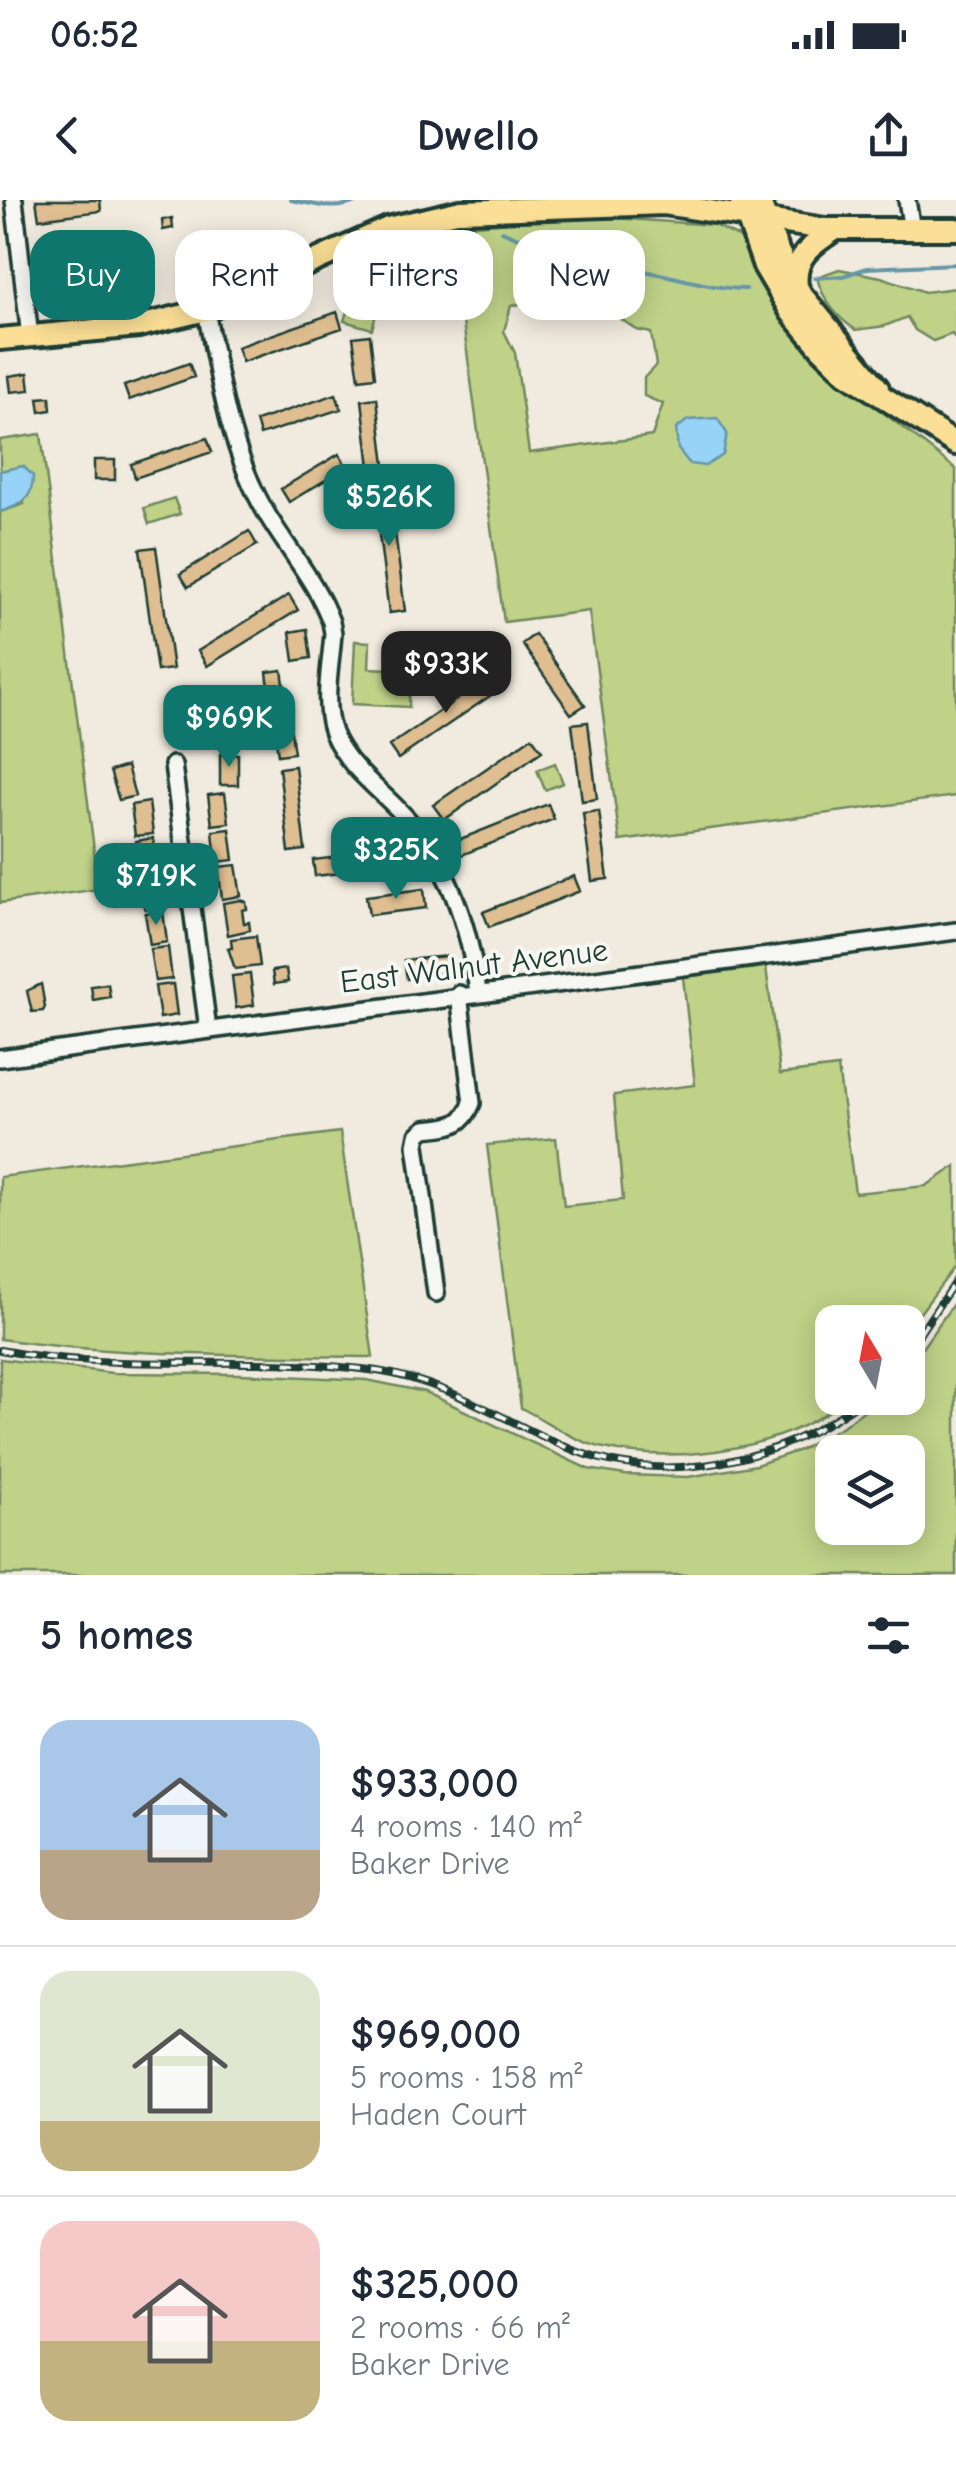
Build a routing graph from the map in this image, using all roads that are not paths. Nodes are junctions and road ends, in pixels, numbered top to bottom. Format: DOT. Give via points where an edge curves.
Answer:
graph roads {
  1 [pos="14,200"];
  2 [pos="908,200"];
  3 [pos="570,202"];
  4 [pos="688,203"];
  5 [pos="753,209"];
  6 [pos="836,229"];
  7 [pos="956,229"];
  8 [pos="912,230"];
  9 [pos="313,263"];
  10 [pos="797,288"];
  11 [pos="175,317"];
  12 [pos="208,320"];
  13 [pos="30,337"];
  14 [pos="0,339"];
  15 [pos="882,394"];
  16 [pos="956,444"];
  17 [pos="172,765"];
  18 [pos="956,930"];
  19 [pos="478,992"];
  20 [pos="458,994"];
  21 [pos="208,1029"];
  22 [pos="0,1058"];
  23 [pos="436,1292"];
  1 -- 13 [label="street"];
  2 -- 8 [label="street"];
  3 -- 4 [label="main road"];
  3 -- 9 [label="main road" via="406,222"];
  4 -- 5 [label="main road"];
  5 -- 6 [label="main road"];
  5 -- 10 [label="main road"];
  5 -- 15 [label="main road" via="764,266 802,327 846,373"];
  6 -- 8 [label="main road"];
  6 -- 10 [label="main road" via="802,255"];
  7 -- 8 [label="main road"];
  10 -- 15 [label="main road"];
  11 -- 13 [label="main road"];
  12 -- 19 [label="street" via="243,461 266,515 331,622 328,708 334,734 441,867 464,922"];
  13 -- 14 [label="main road"];
  15 -- 16 [label="main road"];
  17 -- 21 [label="street"];
  18 -- 19 [label="street, East Walnut Avenue"];
  19 -- 20 [label="street, East Walnut Avenue"];
  20 -- 21 [label="street, East Walnut Avenue"];
  20 -- 23 [label="street" via="472,1104 458,1124 424,1128 416,1145"];
  21 -- 22 [label="street, East Walnut Avenue"];
}
